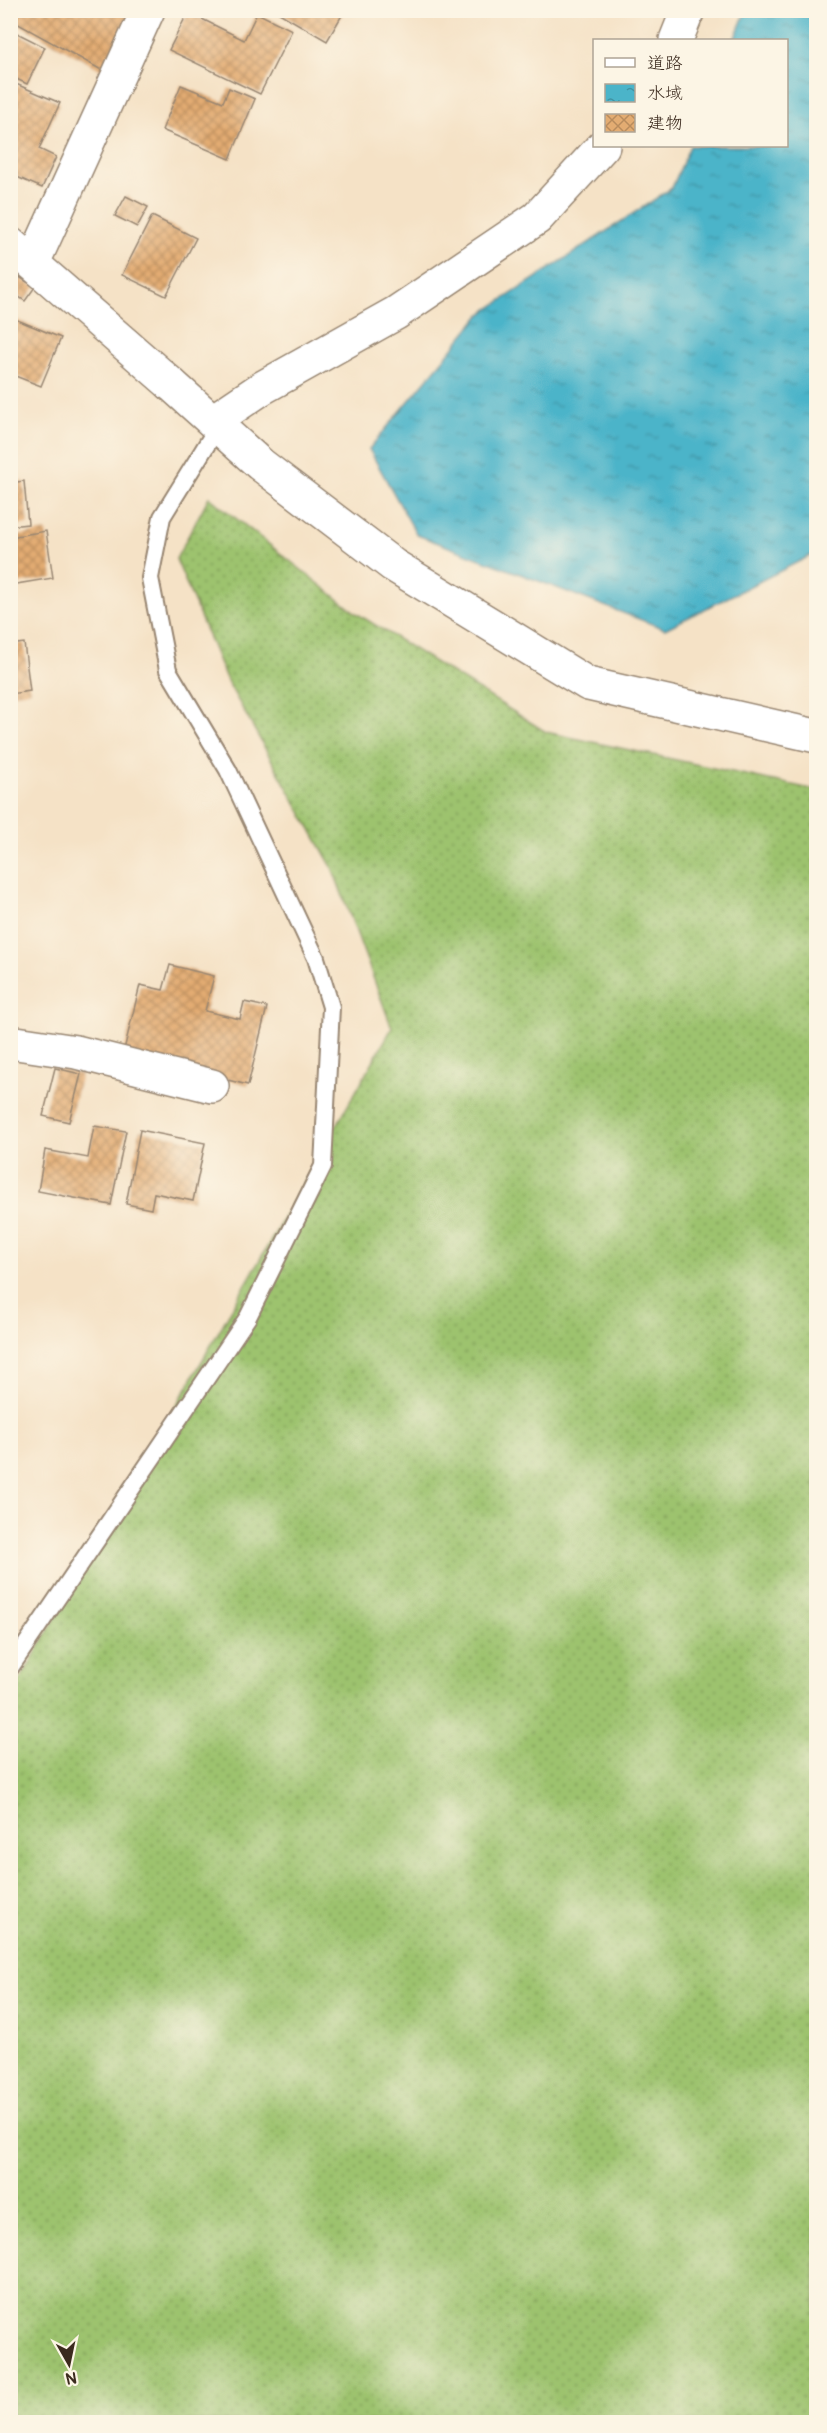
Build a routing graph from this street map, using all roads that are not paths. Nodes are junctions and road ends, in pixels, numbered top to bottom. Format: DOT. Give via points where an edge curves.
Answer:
graph roads {
  1 [pos="148,10"];
  2 [pos="688,10"];
  3 [pos="676,39"];
  4 [pos="602,147"];
  5 [pos="22,253"];
  6 [pos="215,424"];
  7 [pos="816,736"];
  8 [pos="10,1042"];
  9 [pos="212,1086"];
  10 [pos="10,1668"];
  1 -- 5 [label="street"];
  2 -- 3 [label="street"];
  4 -- 6 [label="street" via="537,218 396,313 262,388"];
  5 -- 6 [label="street"];
  6 -- 7 [label="street" via="260,464 393,565 588,684"];
  6 -- 10 [label="lane" via="162,517 150,578 168,670 228,771 316,958 331,1007 323,1166 248,1317"];
  8 -- 9 [label="street" via="76,1052"];
}
